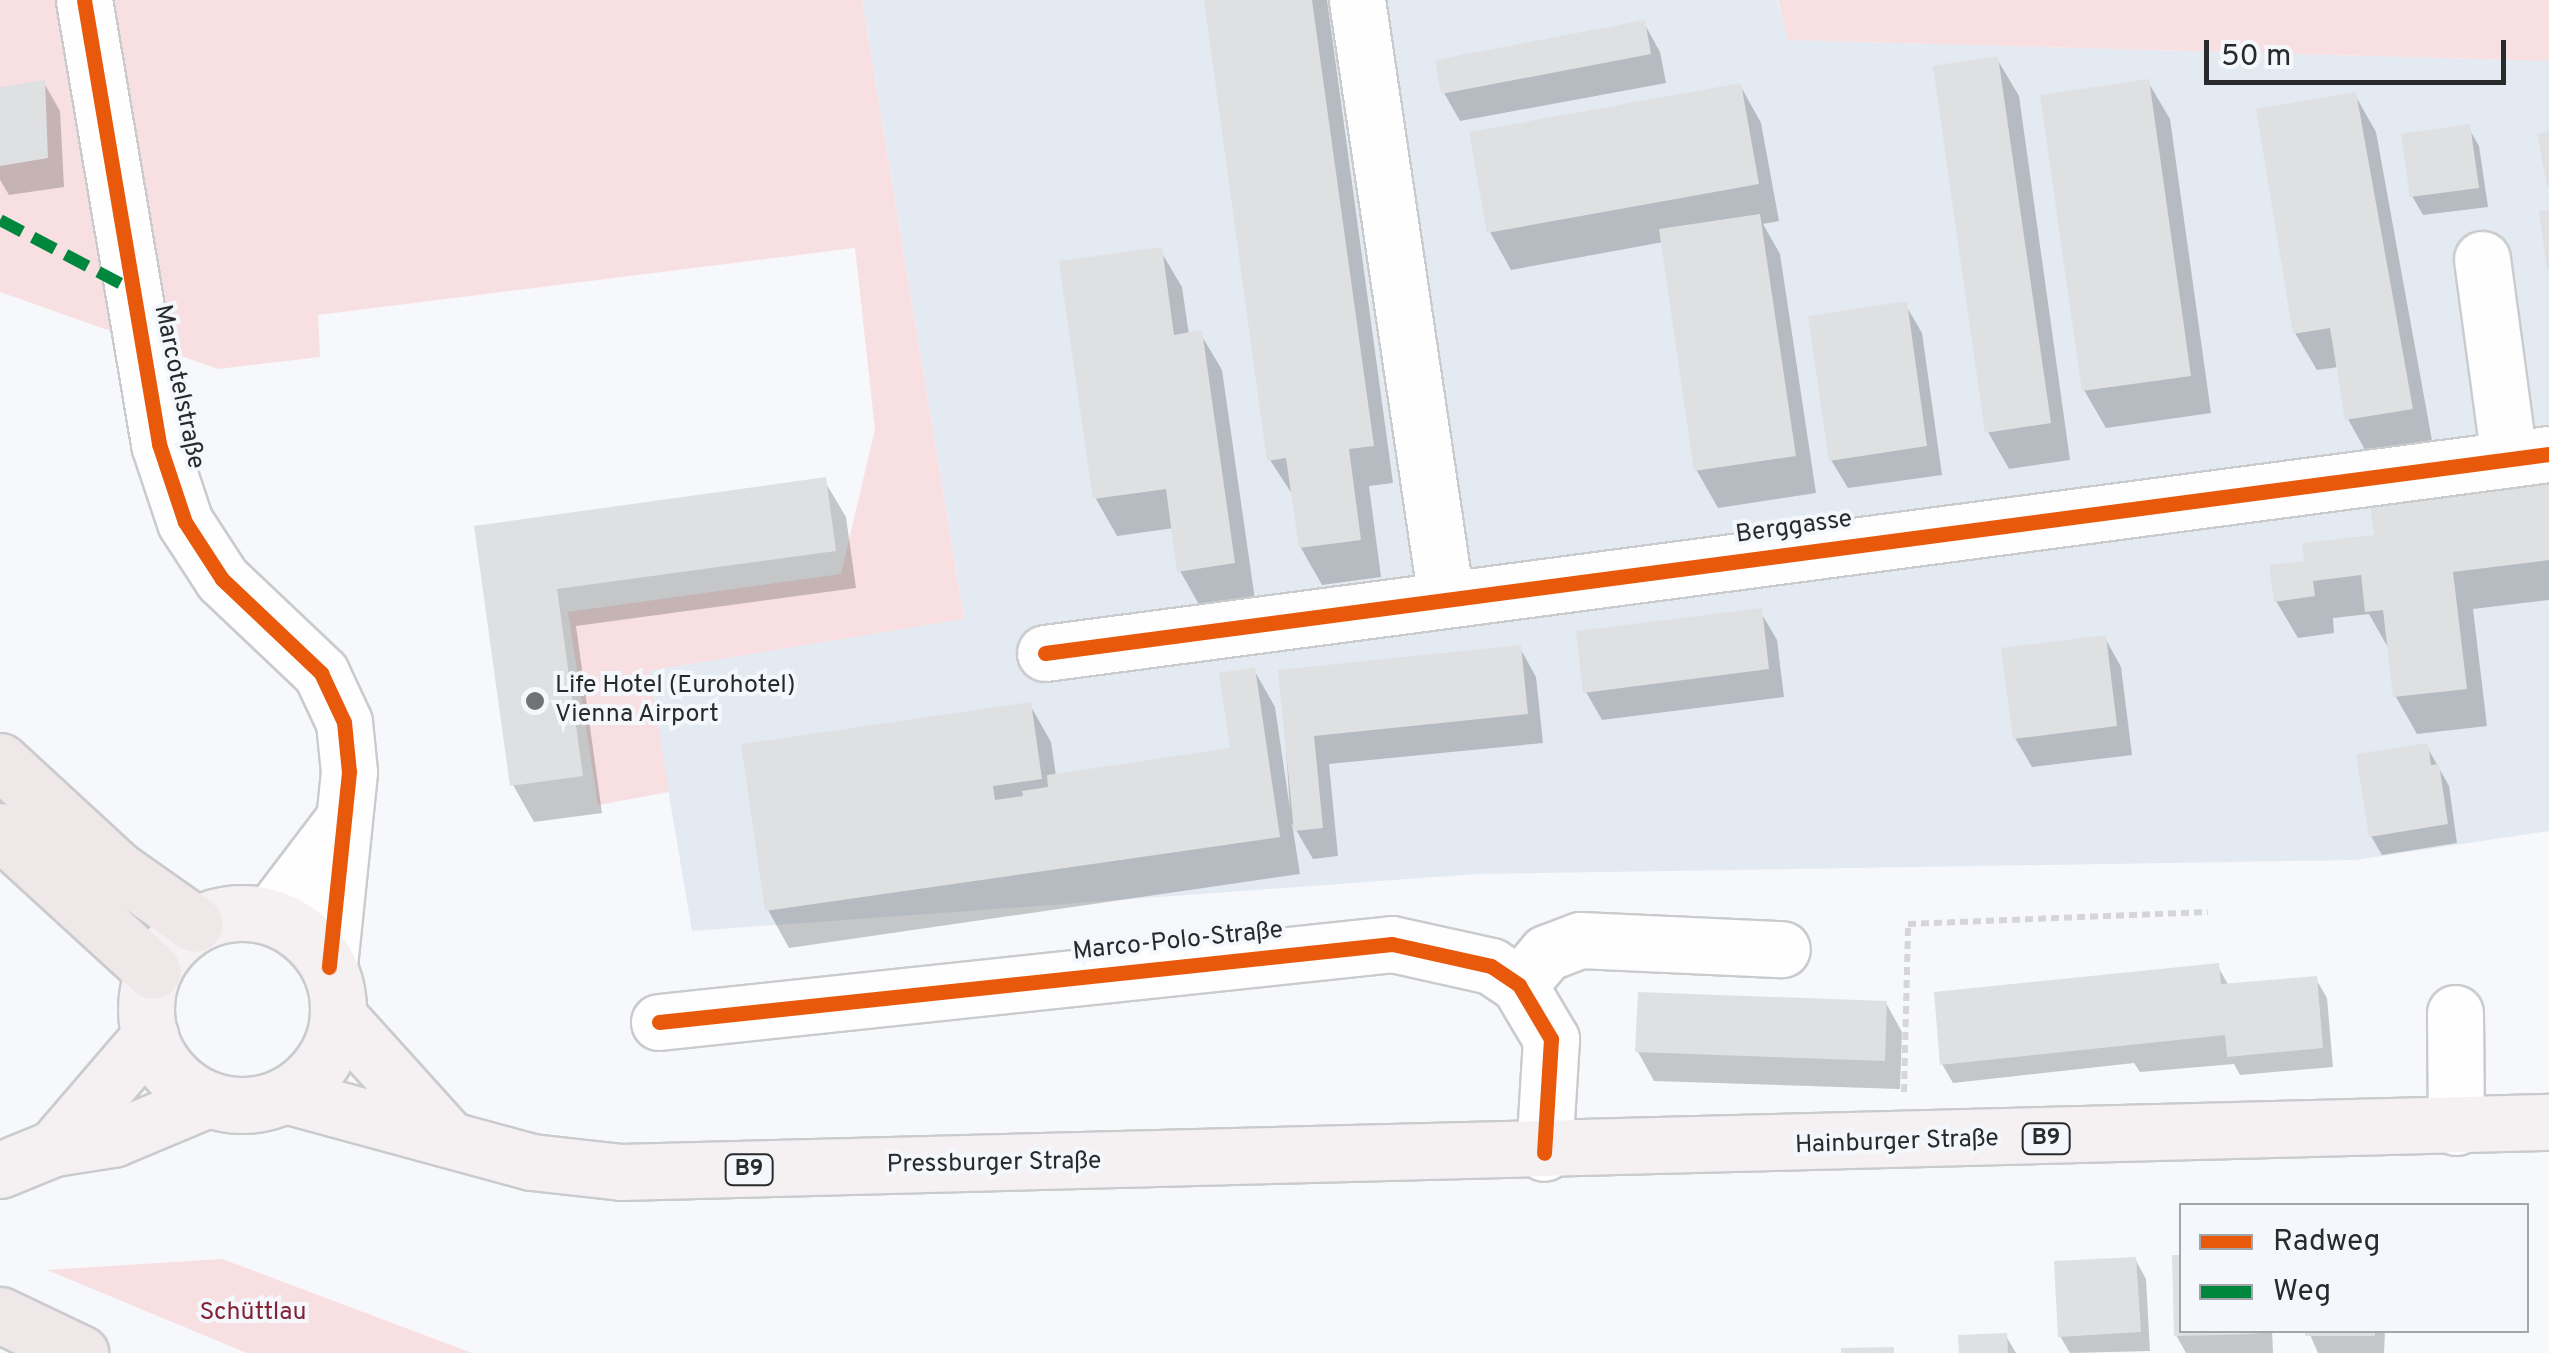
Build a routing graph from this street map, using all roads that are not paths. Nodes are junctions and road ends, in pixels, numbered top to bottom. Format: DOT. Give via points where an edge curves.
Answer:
graph roads {
  1 [pos="84,0"];
  2 [pos="1356,0"];
  3 [pos="2482,259"];
  4 [pos="2529,457"];
  5 [pos="1446,600"];
  6 [pos="1045,652"];
  7 [pos="0,761"];
  8 [pos="342,821"];
  9 [pos="0,830"];
  10 [pos="270,916"];
  11 [pos="195,924"];
  12 [pos="1782,949"];
  13 [pos="153,972"];
  14 [pos="1519,985"];
  15 [pos="334,991"];
  16 [pos="2455,1014"];
  17 [pos="659,1022"];
  18 [pos="150,1036"];
  19 [pos="285,1095"];
  20 [pos="208,1099"];
  21 [pos="2549,1122"];
  22 [pos="2456,1127"];
  23 [pos="449,1139"];
  24 [pos="54,1148"];
  25 [pos="1544,1153"];
  26 [pos="0,1170"];
  27 [pos="0,1316"];
  28 [pos="80,1353"];
  1 -- 8 [label="street, Marcotelstraße" via="160,444 185,522 222,579 321,673 344,722 349,772"];
  2 -- 5 [label="street"];
  3 -- 4 [label="street"];
  4 -- 5 [label="street, Berggasse"];
  5 -- 6 [label="street, Berggasse"];
  7 -- 11 [label="highway" via="117,869"];
  8 -- 10 [label="street, Marcotelstraße"];
  8 -- 15 [label="street, Marcotelstraße"];
  9 -- 13 [label="highway"];
  10 -- 11 [label="main road" via="244,912"];
  10 -- 15 [label="main road" via="294,927"];
  11 -- 13 [label="main road" via="170,944"];
  12 -- 14 [label="street" via="1580,940 1546,953"];
  13 -- 18 [label="main road"];
  14 -- 17 [label="street, Marco-Polo-Straße" via="1491,966 1392,944"];
  14 -- 25 [label="street" via="1551,1039"];
  15 -- 19 [label="main road" via="322,1062"];
  15 -- 23 [label="main road"];
  16 -- 22 [label="street"];
  18 -- 20 [label="main road" via="172,1074"];
  18 -- 24 [label="main road, B9"];
  19 -- 20 [label="main road, B9" via="247,1104"];
  19 -- 23 [label="main road, Pressburger Straße / B9"];
  20 -- 24 [label="main road, B9" via="113,1139"];
  21 -- 22 [label="main road, Hainburger Straße / B9"];
  22 -- 25 [label="main road, Hainburger Straße / B9"];
  23 -- 25 [label="main road, Pressburger Straße / B9" via="532,1162 621,1172"];
  24 -- 26 [label="main road, B9"];
  27 -- 28 [label="highway"];
}
